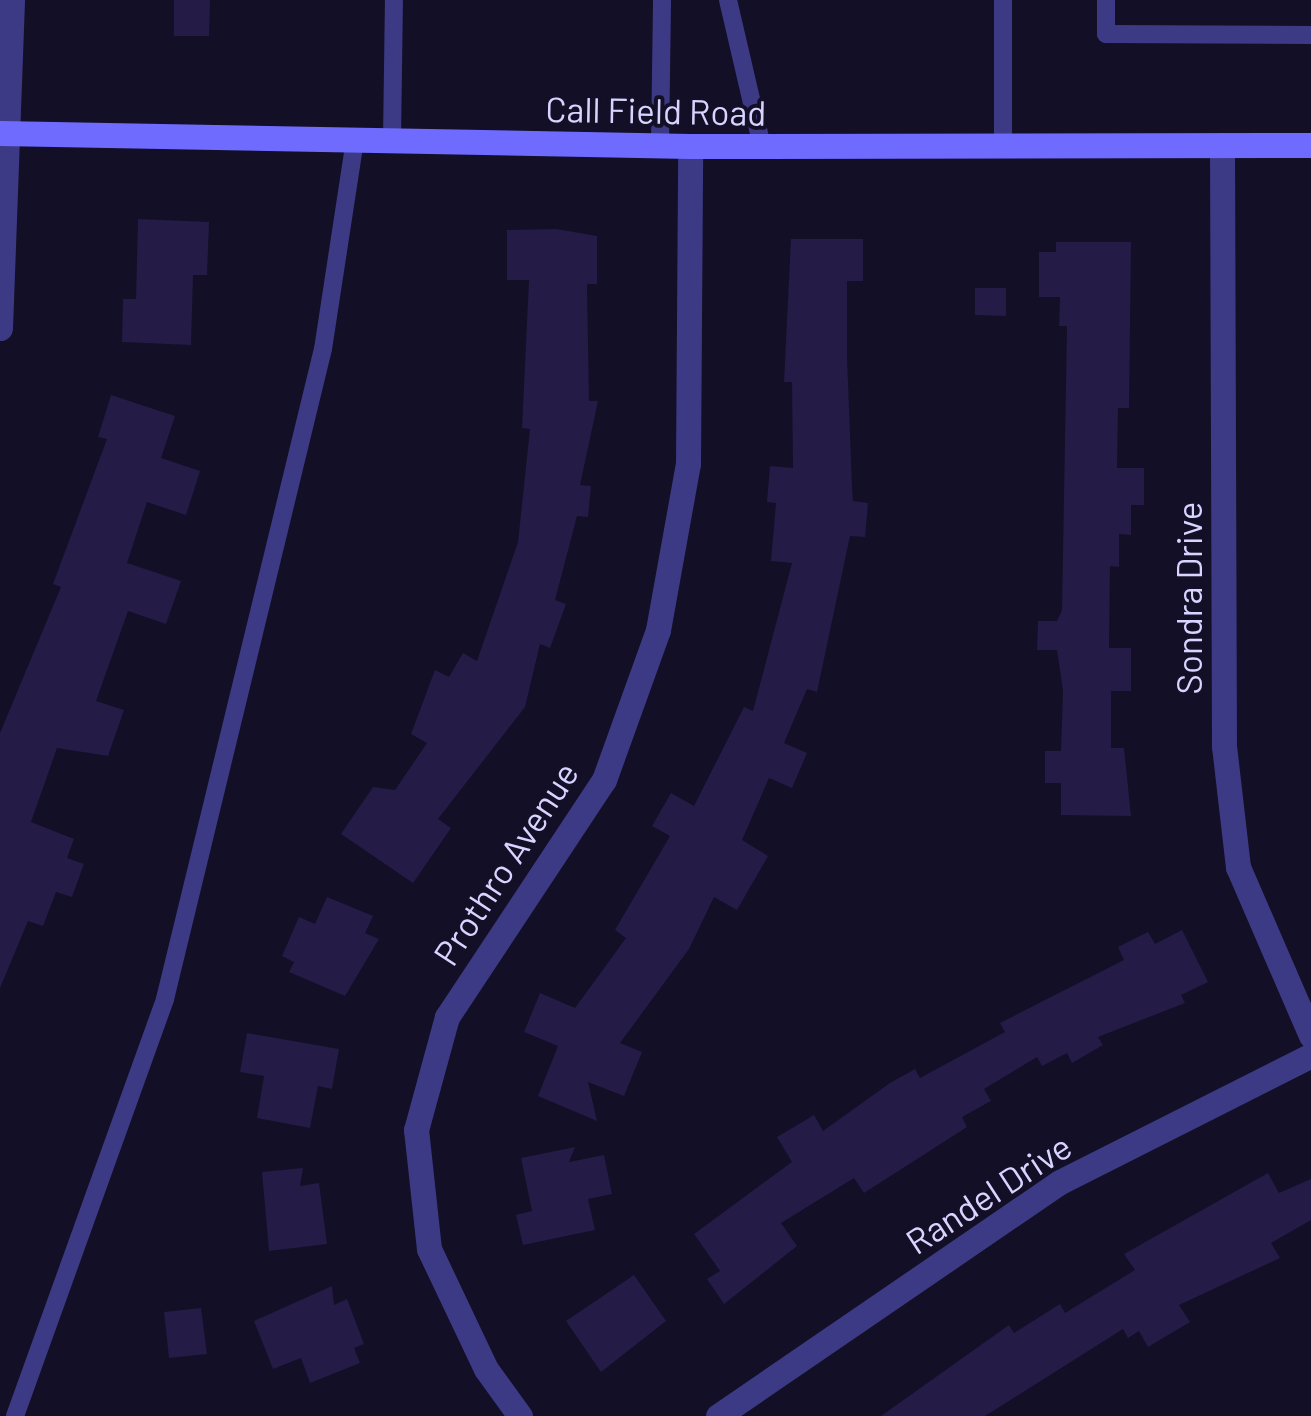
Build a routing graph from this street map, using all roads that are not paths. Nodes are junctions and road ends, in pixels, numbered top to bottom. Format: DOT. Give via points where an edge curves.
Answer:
graph roads {
  1 [pos="12,0"];
  2 [pos="394,0"];
  3 [pos="662,0"];
  4 [pos="728,0"];
  5 [pos="1004,0"];
  6 [pos="1106,0"];
  7 [pos="1311,35"];
  8 [pos="6,133"];
  9 [pos="354,140"];
  10 [pos="392,140"];
  11 [pos="1222,144"];
  12 [pos="1311,144"];
  13 [pos="1002,145"];
  14 [pos="660,146"];
  15 [pos="690,146"];
  16 [pos="762,146"];
  17 [pos="0,328"];
  18 [pos="1311,1036"];
  19 [pos="1311,1055"];
  20 [pos="15,1416"];
  21 [pos="520,1416"];
  22 [pos="718,1416"];
  1 -- 8 [label="street"];
  2 -- 10 [label="lane"];
  3 -- 14 [label="lane"];
  4 -- 16 [label="lane"];
  5 -- 13 [label="lane"];
  6 -- 7 [label="lane" via="1106,34"];
  8 -- 9 [label="main road, Call Field Road"];
  8 -- 17 [label="street"];
  9 -- 10 [label="main road, Call Field Road"];
  9 -- 20 [label="lane" via="322,349 165,999"];
  10 -- 14 [label="main road, Call Field Road"];
  11 -- 12 [label="main road, Call Field Road"];
  11 -- 13 [label="main road, Call Field Road"];
  11 -- 18 [label="street, Sondra Drive" via="1224,746 1238,867"];
  13 -- 16 [label="main road, Call Field Road"];
  14 -- 15 [label="main road, Call Field Road"];
  15 -- 16 [label="main road, Call Field Road"];
  15 -- 21 [label="street, Prothro Avenue" via="688,464 658,630 604,780 447,1018 416,1130 429,1249 486,1369"];
  19 -- 22 [label="street, Randel Drive" via="1060,1182"];
}
